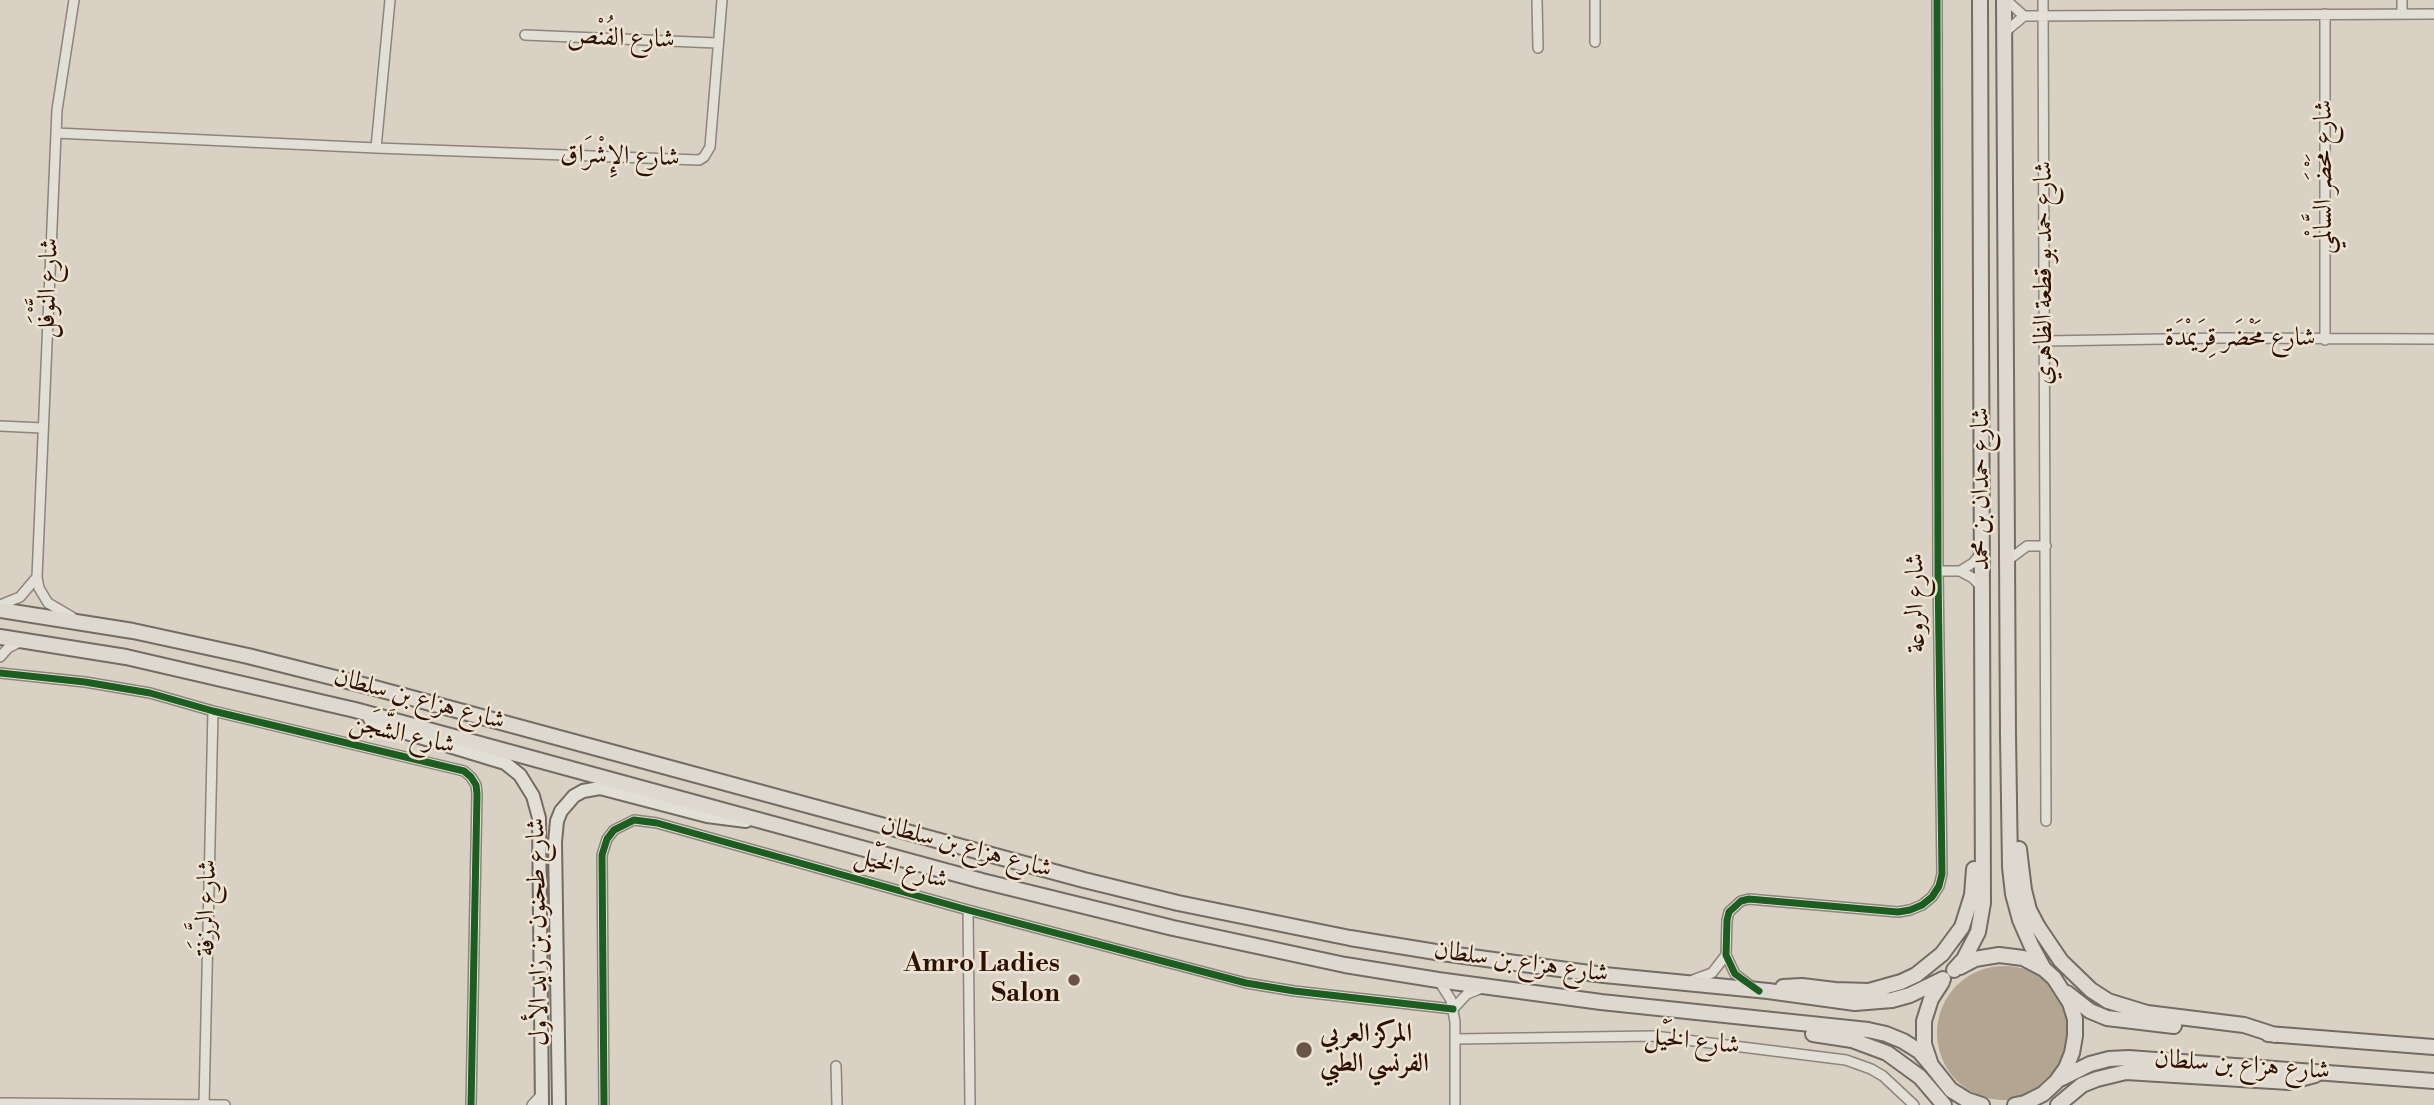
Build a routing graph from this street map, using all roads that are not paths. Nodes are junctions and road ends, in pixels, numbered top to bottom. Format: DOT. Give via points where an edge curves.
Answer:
graph roads {
  1 [pos="74,0"];
  2 [pos="722,0"];
  3 [pos="1537,0"];
  4 [pos="1595,0"];
  5 [pos="1937,0"];
  6 [pos="1980,0"];
  7 [pos="2005,0"];
  8 [pos="2043,0"];
  9 [pos="2402,0"];
  10 [pos="390,3"];
  11 [pos="2325,14"];
  12 [pos="2402,14"];
  13 [pos="2434,14"];
  14 [pos="2024,16"];
  15 [pos="2043,16"];
  16 [pos="2005,32"];
  17 [pos="525,35"];
  18 [pos="1595,42"];
  19 [pos="717,43"];
  20 [pos="1538,48"];
  21 [pos="56,133"];
  22 [pos="376,148"];
  23 [pos="2434,339"];
  24 [pos="2325,340"];
  25 [pos="2045,341"];
  26 [pos="0,426"];
  27 [pos="42,428"];
  28 [pos="2006,531"];
  29 [pos="2027,546"];
  30 [pos="2046,546"];
  31 [pos="1982,552"];
  32 [pos="2007,561"];
  33 [pos="1938,571"];
  34 [pos="1959,571"];
  35 [pos="37,577"];
  36 [pos="1983,589"];
  37 [pos="0,607"];
  38 [pos="79,621"];
  39 [pos="0,637"];
  40 [pos="29,641"];
  41 [pos="0,657"];
  42 [pos="0,673"];
  43 [pos="355,710"];
  44 [pos="213,711"];
  45 [pos="1982,735"];
  46 [pos="2008,735"];
  47 [pos="762,820"];
  48 [pos="2046,821"];
  49 [pos="968,910"];
  50 [pos="1726,955"];
  51 [pos="2044,969"];
  52 [pos="1949,975"];
  53 [pos="1438,980"];
  54 [pos="1678,984"];
  55 [pos="1486,986"];
  56 [pos="2062,988"];
  57 [pos="1764,991"];
  58 [pos="1453,1009"];
  59 [pos="1766,1018"];
  60 [pos="2275,1034"];
  61 [pos="1456,1038"];
  62 [pos="2434,1047"];
  63 [pos="1931,1065"];
  64 [pos="835,1066"];
  65 [pos="2328,1072"];
  66 [pos="2434,1081"];
  67 [pos="2056,1082"];
  68 [pos="1951,1090"];
  69 [pos="2043,1094"];
  70 [pos="542,1100"];
  71 [pos="562,1102"];
  72 [pos="0,1103"];
  73 [pos="204,1105"];
  74 [pos="225,1105"];
  75 [pos="471,1105"];
  76 [pos="532,1105"];
  77 [pos="604,1105"];
  78 [pos="837,1105"];
  79 [pos="970,1105"];
  80 [pos="1455,1105"];
  81 [pos="1914,1105"];
  82 [pos="1944,1105"];
  83 [pos="1963,1105"];
  84 [pos="1982,1105"];
  85 [pos="2015,1105"];
  86 [pos="2032,1105"];
  87 [pos="2057,1105"];
  1 -- 21 [label="street, شارع النَّوْفَل"];
  2 -- 19 [label="street, شارع الإِشْرَاق"];
  3 -- 20 [label="street"];
  4 -- 18 [label="street"];
  5 -- 33 [label="street, شارع الروعة"];
  6 -- 31 [label="main road, شارع حمدان بن محمد"];
  7 -- 14 [label="street"];
  7 -- 16 [label="main road, شارع حمدان بن محمد"];
  8 -- 15 [label="street, شارع حمد بو قطعة الظاهري"];
  9 -- 12 [label="street"];
  10 -- 22 [label="street"];
  11 -- 12 [label="street"];
  11 -- 15 [label="street"];
  11 -- 24 [label="street, شارع مَحْضَر السَّالْمي"];
  12 -- 13 [label="street"];
  14 -- 15 [label="street"];
  14 -- 16 [label="street"];
  15 -- 25 [label="street, شارع حمد بو قطعة الظاهري"];
  16 -- 28 [label="main road, شارع حمدان بن محمد"];
  17 -- 19 [label="street, شارع الفُنْص"];
  19 -- 22 [label="street, شارع الإِشْرَاق" via="710,146 699,160"];
  21 -- 22 [label="street, شارع الإِشْرَاق"];
  21 -- 27 [label="street, شارع النَّوْفَل"];
  23 -- 24 [label="street, شارع مَحْضَر قِرَيمْدَة"];
  24 -- 25 [label="street, شارع مَحْضَر قِرَيمْدَة"];
  25 -- 30 [label="street, شارع حمد بو قطعة الظاهري"];
  26 -- 27 [label="street"];
  27 -- 35 [label="street, شارع النَّوْفَل"];
  28 -- 29 [label="street"];
  28 -- 32 [label="main road, شارع حمدان بن محمد"];
  29 -- 30 [label="street"];
  29 -- 32 [label="street"];
  30 -- 48 [label="street, شارع حمد بو قطعة الظاهري"];
  31 -- 34 [label="street, شارع الروعة" via="1973,564"];
  31 -- 36 [label="main road, شارع حمدان بن محمد"];
  32 -- 46 [label="main road, شارع حمدان بن محمد"];
  33 -- 34 [label="street, شارع الروعة"];
  33 -- 50 [label="street, شارع الروعة" via="1939,886 1922,905 1898,912 1741,901 1727,920"];
  34 -- 36 [label="street, شارع الروعة"];
  35 -- 37 [label="street" via="20,597"];
  35 -- 38 [label="street" via="48,603"];
  36 -- 45 [label="main road, شارع حمدان بن محمد"];
  37 -- 38 [label="main road, شارع هزاع بن سلطان"];
  38 -- 54 [label="main road, شارع هزاع بن سلطان" via="358,684 1178,903 1429,951"];
  39 -- 40 [label="main road, شارع هزاع بن سلطان"];
  40 -- 41 [label="street" via="15,644"];
  40 -- 43 [label="main road, شارع هزاع بن سلطان" via="127,657"];
  42 -- 44 [label="street, شارع الشَّجَن" via="118,686"];
  43 -- 47 [label="main road, شارع هزاع بن سلطان"];
  43 -- 70 [label="street, شارع طحنون بن زايد الأول" via="390,728 505,763 520,775 533,796 539,818"];
  44 -- 73 [label="street, شارع الرَّزفَة"];
  44 -- 75 [label="street, شارع الشَّجَن" via="464,771 471,777 477,794"];
  45 -- 52 [label="main road, شارع حمدان بن محمد" via="1982,918 1972,946"];
  45 -- 57 [label="main road" via="1974,778 1972,895 1962,927 1942,954 1916,975 1885,988 1853,991 1802,986"];
  46 -- 51 [label="main road, شارع حمدان بن محمد" via="2013,894 2025,933"];
  46 -- 60 [label="main road" via="2015,764 2024,890 2029,910 2061,961 2091,990 2127,1008 2244,1025"];
  47 -- 53 [label="main road, شارع هزاع بن سلطان" via="1087,908"];
  47 -- 71 [label="street, شارع طحنون بن زايد الأول" via="719,818 600,788 583,791 566,803 557,821 555,842"];
  49 -- 58 [label="street, شارع الخَيْل" via="1246,983"];
  49 -- 77 [label="street, شارع الخَيْل" via="657,823 634,820 624,824 607,839 602,855"];
  49 -- 79 [label="street"];
  50 -- 54 [label="street" via="1712,973"];
  50 -- 57 [label="street" via="1735,974"];
  51 -- 52 [label="main road, شارع هزاع بن سلطان" via="2023,958 1999,955 1975,958"];
  51 -- 56 [label="main road"];
  52 -- 57 [label="main road, شارع هزاع بن سلطان" via="1910,995 1873,1003"];
  52 -- 63 [label="main road, شارع حمدان بن محمد" via="1931,999 1924,1021 1924,1044"];
  53 -- 55 [label="main road, شارع هزاع بن سلطان"];
  53 -- 58 [label="street"];
  54 -- 57 [label="main road, شارع هزاع بن سلطان"];
  55 -- 58 [label="street" via="1467,994"];
  55 -- 59 [label="main road, شارع هزاع بن سلطان"];
  56 -- 60 [label="main road, شارع هزاع بن سلطان" via="2090,1011 2126,1022"];
  56 -- 67 [label="main road" via="2075,1019 2075,1036 2066,1068"];
  58 -- 61 [label="street"];
  59 -- 63 [label="main road, شارع هزاع بن سلطان" via="1886,1034 1919,1051"];
  59 -- 82 [label="main road" via="1787,1029 1852,1040 1887,1054 1920,1077"];
  60 -- 62 [label="main road, شارع هزاع بن سلطان"];
  61 -- 80 [label="street"];
  61 -- 81 [label="street, شارع الخَيْل" via="1654,1037 1846,1060 1883,1076"];
  63 -- 68 [label="main road"];
  64 -- 78 [label="street"];
  65 -- 66 [label="main road, شارع هزاع بن سلطان"];
  65 -- 67 [label="main road, شارع هزاع بن سلطان" via="2129,1058 2090,1063"];
  65 -- 87 [label="main road" via="2290,1082 2126,1072 2082,1085"];
  67 -- 69 [label="main road"];
  68 -- 83 [label="main road"];
  68 -- 84 [label="main road"];
  69 -- 85 [label="main road"];
  69 -- 86 [label="main road"];
  70 -- 76 [label="street"];
  72 -- 73 [label="street"];
  73 -- 74 [label="street"];
}
